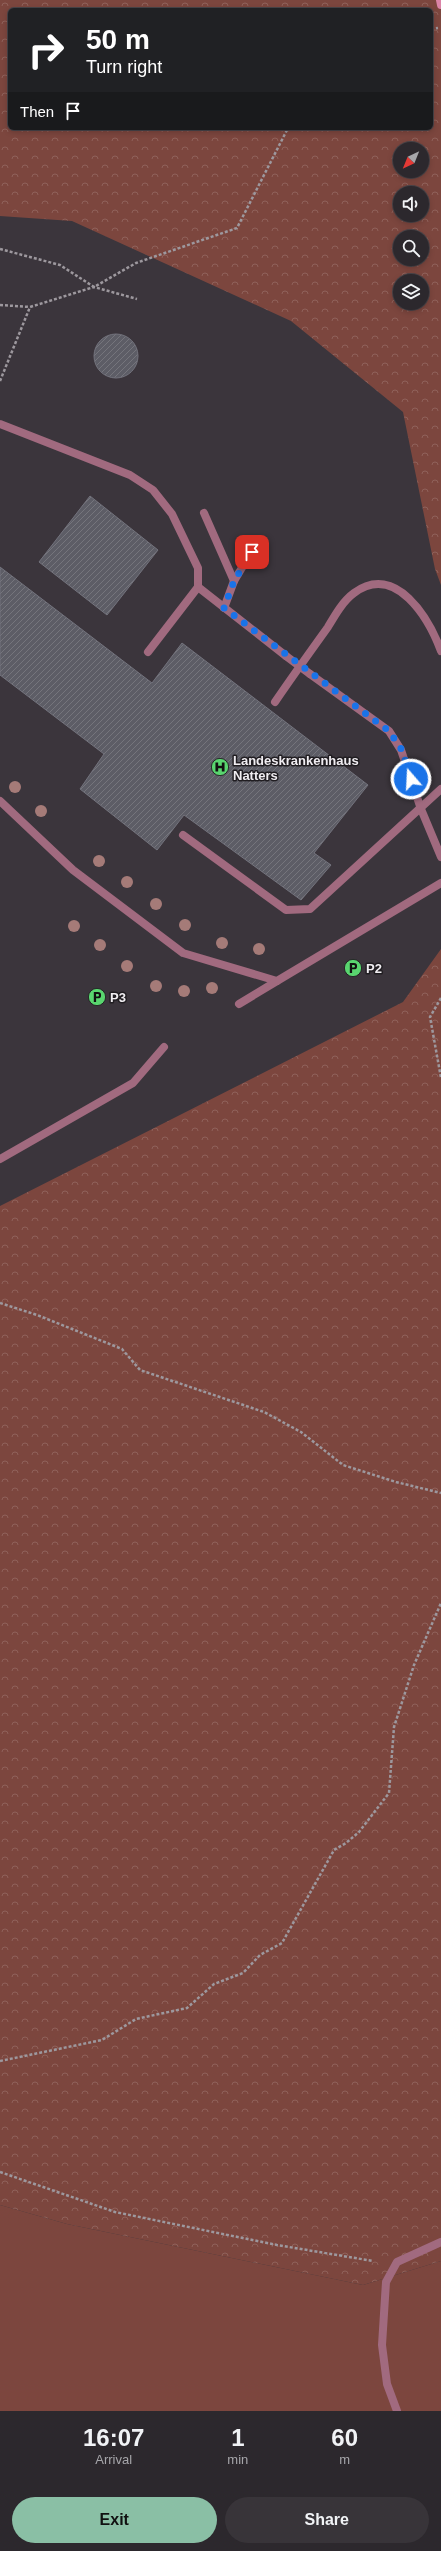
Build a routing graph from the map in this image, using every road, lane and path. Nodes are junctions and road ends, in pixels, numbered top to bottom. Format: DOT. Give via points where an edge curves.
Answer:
graph roads {
  1 [pos="440,0"];
  2 [pos="441,5"];
  3 [pos="287,130"];
  4 [pos="0,249"];
  5 [pos="94,287"];
  6 [pos="137,299"];
  7 [pos="0,305"];
  8 [pos="30,307"];
  9 [pos="0,381"];
  10 [pos="0,424"];
  11 [pos="204,513"];
  12 [pos="252,552"];
  13 [pos="234,581"];
  14 [pos="198,587"];
  15 [pos="224,608"];
  16 [pos="441,651"];
  17 [pos="148,652"];
  18 [pos="275,702"];
  19 [pos="441,790"];
  20 [pos="0,801"];
  21 [pos="421,809"];
  22 [pos="183,835"];
  23 [pos="441,857"];
  24 [pos="441,883"];
  25 [pos="277,981"];
  26 [pos="441,998"];
  27 [pos="239,1004"];
  28 [pos="164,1047"];
  29 [pos="441,1078"];
  30 [pos="0,1160"];
  31 [pos="0,1303"];
  32 [pos="441,1492"];
  33 [pos="441,1603"];
  34 [pos="0,2061"];
  35 [pos="0,2172"];
  36 [pos="441,2242"];
  37 [pos="397,2262"];
  38 [pos="397,2411"];
  1 -- 2 [label="street"];
  3 -- 5 [label="path" via="237,228 136,262"];
  4 -- 5 [label="path" via="60,265"];
  5 -- 6 [label="path"];
  5 -- 8 [label="path"];
  7 -- 8 [label="path"];
  8 -- 9 [label="path"];
  10 -- 14 [label="street" via="130,476 153,490 172,514 198,568"];
  11 -- 13 [label="street"];
  12 -- 13 [label="street"];
  13 -- 15 [label="street"];
  14 -- 15 [label="street"];
  14 -- 17 [label="street"];
  15 -- 21 [label="street, bridge" via="389,731 402,750"];
  16 -- 18 [label="street" via="423,615 410,598 389,587 365,587 347,599"];
  19 -- 21 [label="street"];
  20 -- 25 [label="street" via="73,870 183,953"];
  21 -- 22 [label="street" via="310,908 286,910"];
  21 -- 23 [label="street"];
  24 -- 25 [label="street"];
  25 -- 27 [label="street"];
  26 -- 29 [label="path" via="430,1017"];
  28 -- 30 [label="street" via="133,1082"];
  31 -- 32 [label="path" via="122,1349 140,1370 264,1412 301,1432 343,1465 396,1482"];
  33 -- 34 [label="path" via="414,1665 394,1727 389,1794 359,1832 334,1850 282,1943 260,1955 243,1973 214,1984 187,2008 136,2019 102,2040"];
  35 -- 37 [label="path" via="114,2212 277,2245 367,2260"];
  36 -- 37 [label="street"];
  37 -- 38 [label="street" via="386,2282 382,2345 387,2384"];
}
